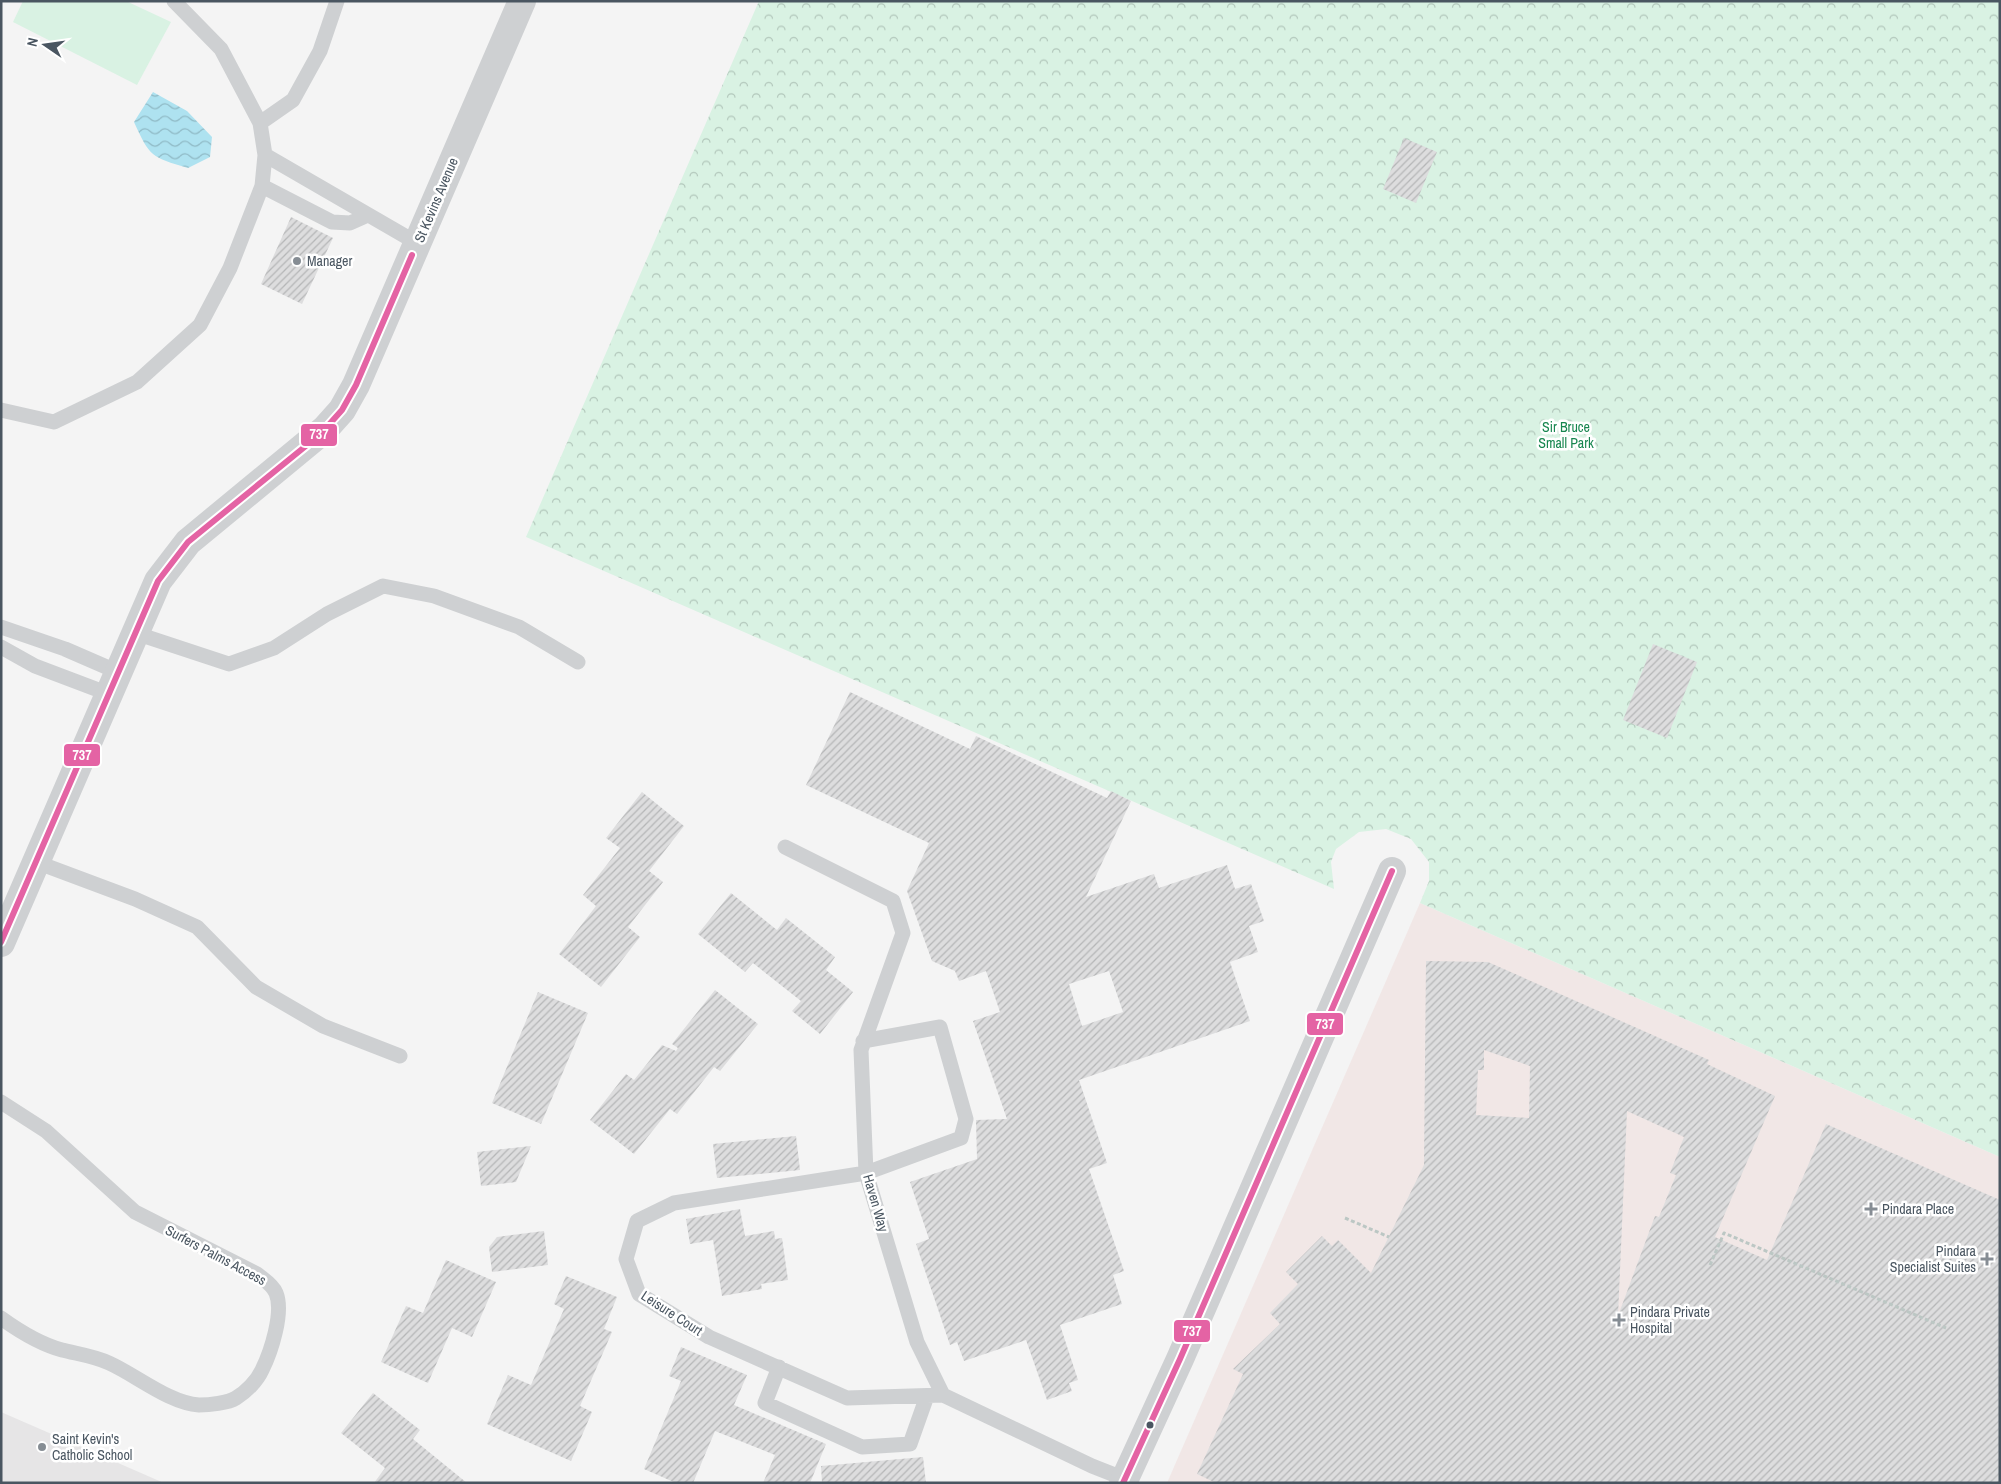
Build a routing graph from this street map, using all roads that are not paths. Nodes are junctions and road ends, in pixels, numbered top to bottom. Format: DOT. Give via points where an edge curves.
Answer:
graph roads {
  1 [pos="174,1"];
  2 [pos="337,1"];
  3 [pos="522,1"];
  4 [pos="260,123"];
  5 [pos="265,155"];
  6 [pos="262,186"];
  7 [pos="368,215"];
  8 [pos="418,243"];
  9 [pos="1,410"];
  10 [pos="1,628"];
  11 [pos="135,632"];
  12 [pos="1,648"];
  13 [pos="578,662"];
  14 [pos="113,683"];
  15 [pos="785,847"];
  16 [pos="36,862"];
  17 [pos="1392,871"];
  18 [pos="1,943"];
  19 [pos="864,1042"];
  20 [pos="400,1056"];
  21 [pos="1,1102"];
  22 [pos="866,1173"];
  23 [pos="1,1318"];
  24 [pos="778,1367"];
  25 [pos="943,1395"];
  26 [pos="927,1396"];
  27 [pos="1124,1481"];
  1 -- 4 [label="lane" via="222,48"];
  2 -- 4 [label="lane" via="320,51 294,100"];
  3 -- 8 [label="street, St Kevins Avenue"];
  4 -- 5 [label="lane"];
  5 -- 6 [label="lane"];
  5 -- 7 [label="lane"];
  6 -- 7 [label="lane" via="332,222 350,223"];
  6 -- 9 [label="lane" via="230,268 200,325 137,382 54,422"];
  7 -- 8 [label="lane"];
  8 -- 11 [label="street, St Kevins Avenue" via="342,410 307,445 188,542 158,581"];
  10 -- 14 [label="lane" via="65,649"];
  11 -- 13 [label="lane" via="229,664 274,648 327,614 383,586 434,596 519,627"];
  11 -- 14 [label="street, St Kevins Avenue"];
  12 -- 14 [label="lane" via="34,666"];
  14 -- 16 [label="street, St Kevins Avenue"];
  15 -- 19 [label="lane, Haven Way" via="893,901 903,934"];
  16 -- 18 [label="street, St Kevins Avenue"];
  16 -- 20 [label="lane" via="135,899 197,927 256,987 324,1026"];
  17 -- 27 [label="street"];
  19 -- 22 [label="lane, Haven Way" via="860,1050"];
  19 -- 22 [label="lane, Leisure Court" via="940,1026 966,1119 961,1138"];
  21 -- 23 [label="lane, Surfers Palms Access" via="46,1132 134,1212 257,1274 271,1285 278,1307 277,1324 262,1371 234,1399 198,1405 146,1385 90,1356 40,1342"];
  22 -- 24 [label="lane, Leisure Court" via="674,1203 637,1221 626,1259 639,1294 710,1337"];
  22 -- 25 [label="lane, Haven Way" via="917,1342"];
  24 -- 26 [label="lane, Leisure Court" via="847,1398"];
  24 -- 26 [label="lane" via="765,1403 862,1447 910,1444"];
  25 -- 26 [label="lane, Leisure Court"];
  25 -- 27 [label="lane"];
}
